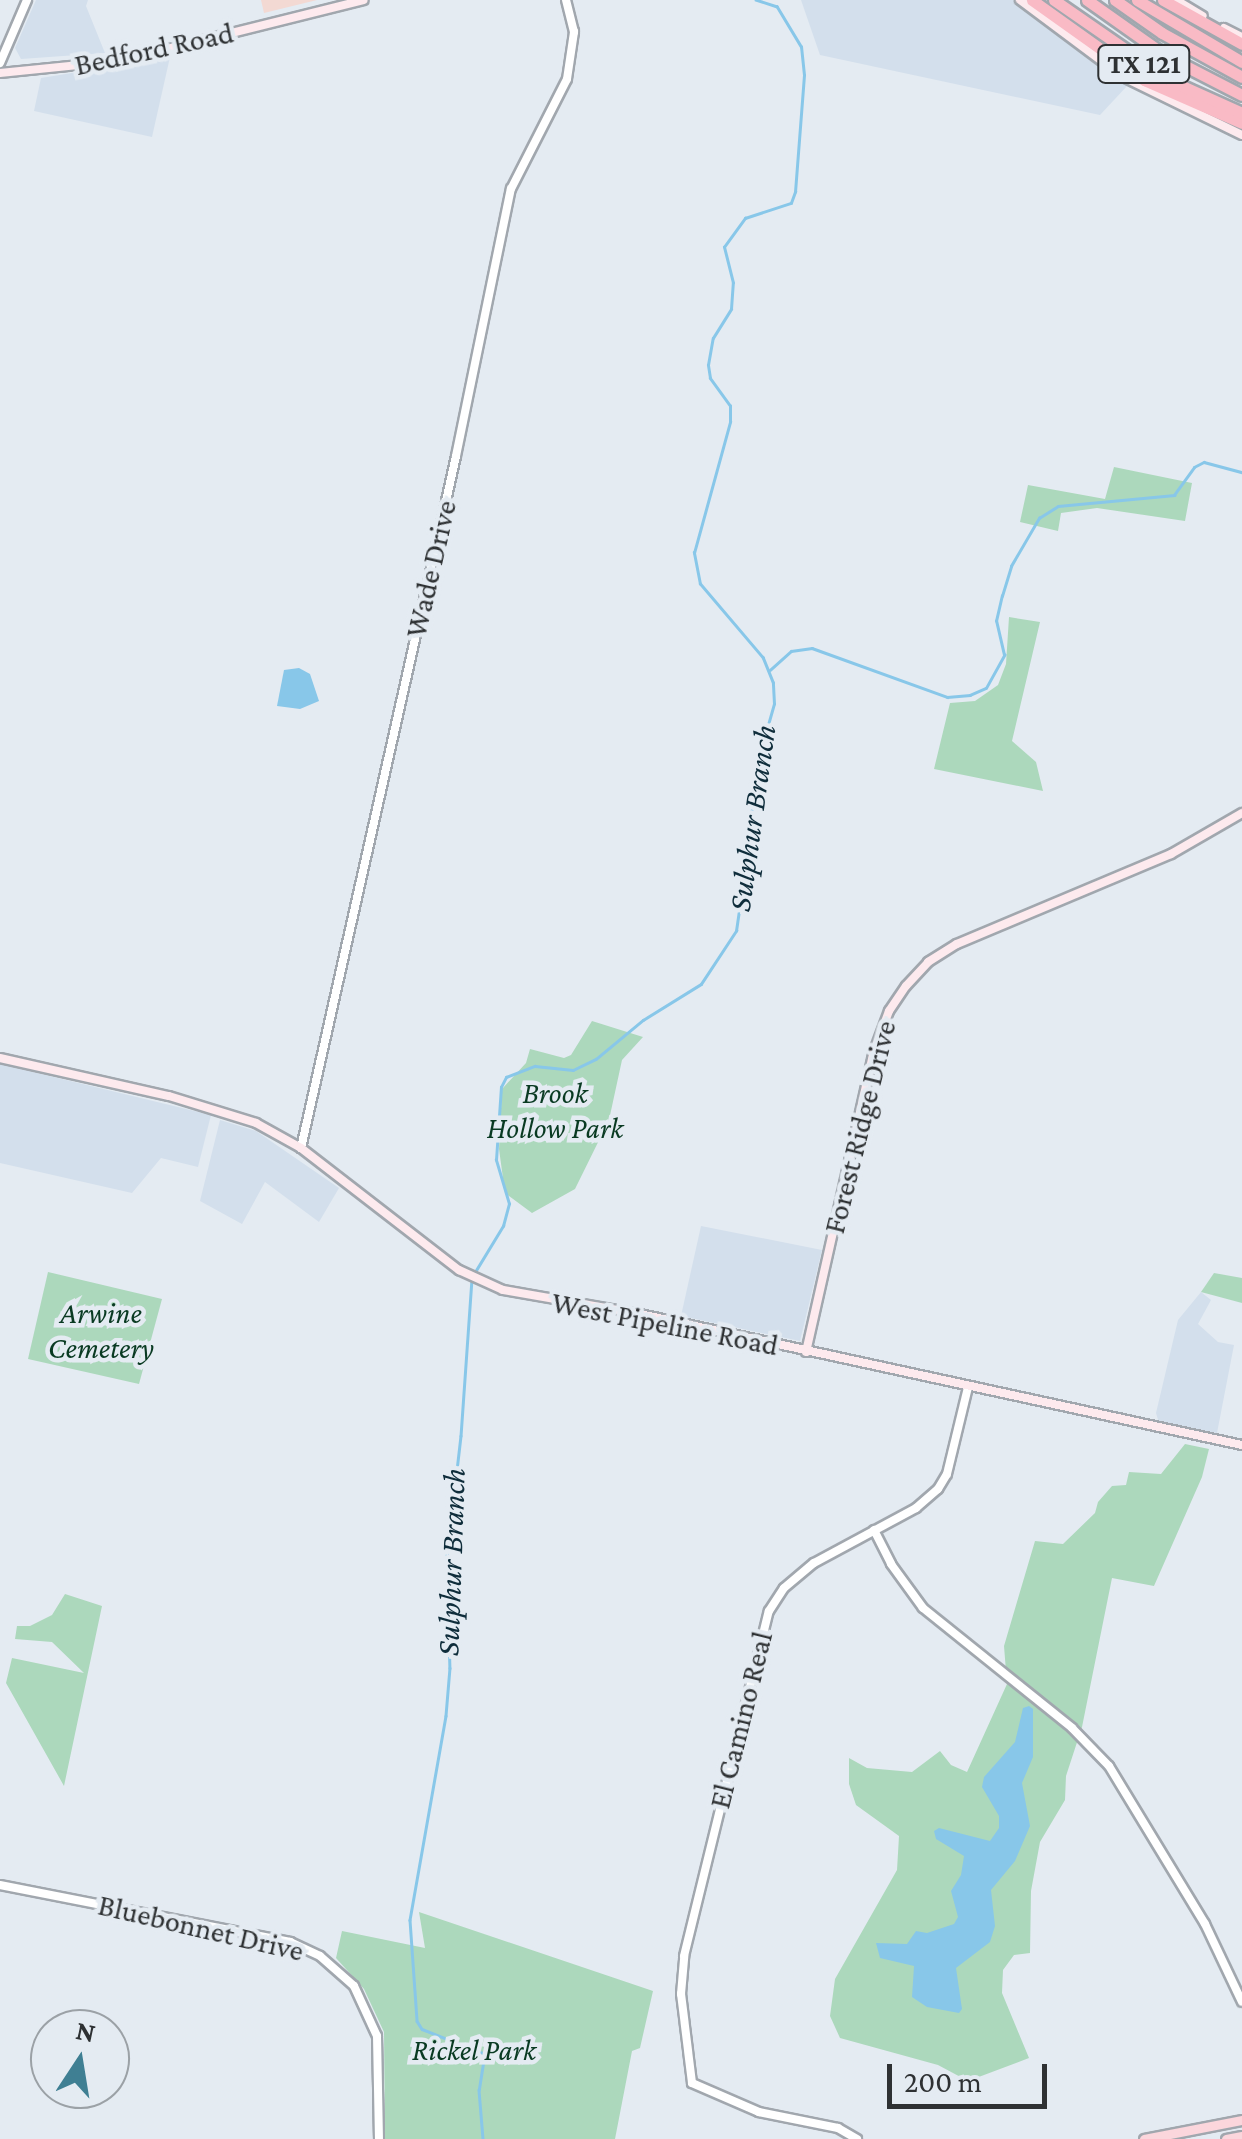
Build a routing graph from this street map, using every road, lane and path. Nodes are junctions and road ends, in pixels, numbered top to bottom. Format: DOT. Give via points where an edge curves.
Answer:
graph roads {
  1 [pos="27,0"];
  2 [pos="364,0"];
  3 [pos="566,0"];
  4 [pos="1020,0"];
  5 [pos="1032,0"];
  6 [pos="1054,0"];
  7 [pos="1078,0"];
  8 [pos="1087,0"];
  9 [pos="1115,0"];
  10 [pos="1137,0"];
  11 [pos="1163,0"];
  12 [pos="1176,0"];
  13 [pos="1118,24"];
  14 [pos="1242,40"];
  15 [pos="1242,62"];
  16 [pos="0,64"];
  17 [pos="0,73"];
  18 [pos="1242,77"];
  19 [pos="1242,96"];
  20 [pos="1242,114"];
  21 [pos="1242,124"];
  22 [pos="1242,135"];
  23 [pos="1242,813"];
  24 [pos="0,1058"];
  25 [pos="301,1148"];
  26 [pos="806,1352"];
  27 [pos="968,1388"];
  28 [pos="1242,1446"];
  29 [pos="874,1530"];
  30 [pos="0,1885"];
  31 [pos="1242,2002"];
  32 [pos="1242,2120"];
  33 [pos="1242,2136"];
  34 [pos="379,2139"];
  35 [pos="857,2139"];
  36 [pos="1144,2139"];
  37 [pos="1226,2139"];
  1 -- 16 [label="street"];
  2 -- 17 [label="main road, Bedford Road" via="119,60"];
  3 -- 25 [label="street, Wade Drive" via="574,32 568,79 511,189"];
  4 -- 22 [label="main road" via="1124,76"];
  5 -- 21 [label="highway" via="1144,80"];
  6 -- 20 [label="highway, TX 121" via="1171,81"];
  7 -- 13 [label="highway"];
  8 -- 13 [label="highway"];
  9 -- 18 [label="highway"];
  10 -- 15 [label="highway, TX 121"];
  11 -- 14 [label="highway"];
  12 -- 14 [label="main road"];
  13 -- 19 [label="highway"];
  23 -- 26 [label="main road, Forest Ridge Drive" via="1170,854 957,944 906,986 873,1054"];
  24 -- 25 [label="main road, West Pipeline Road" via="229,1114"];
  25 -- 26 [label="main road, West Pipeline Road" via="459,1270 487,1284"];
  26 -- 27 [label="main road, West Pipeline Road"];
  27 -- 28 [label="main road, West Pipeline Road"];
  27 -- 29 [label="street, El Camino Real" via="942,1484 916,1508"];
  29 -- 31 [label="street" via="923,1608 1089,1743 1132,1799"];
  29 -- 35 [label="street, El Camino Real" via="793,1580 766,1620 684,1956 681,1994 692,2083 759,2112 838,2128"];
  30 -- 34 [label="street, Bluebonnet Drive" via="290,1942 320,1956 354,1986 378,2036"];
  32 -- 36 [label="main road"];
  33 -- 37 [label="main road"];
}
